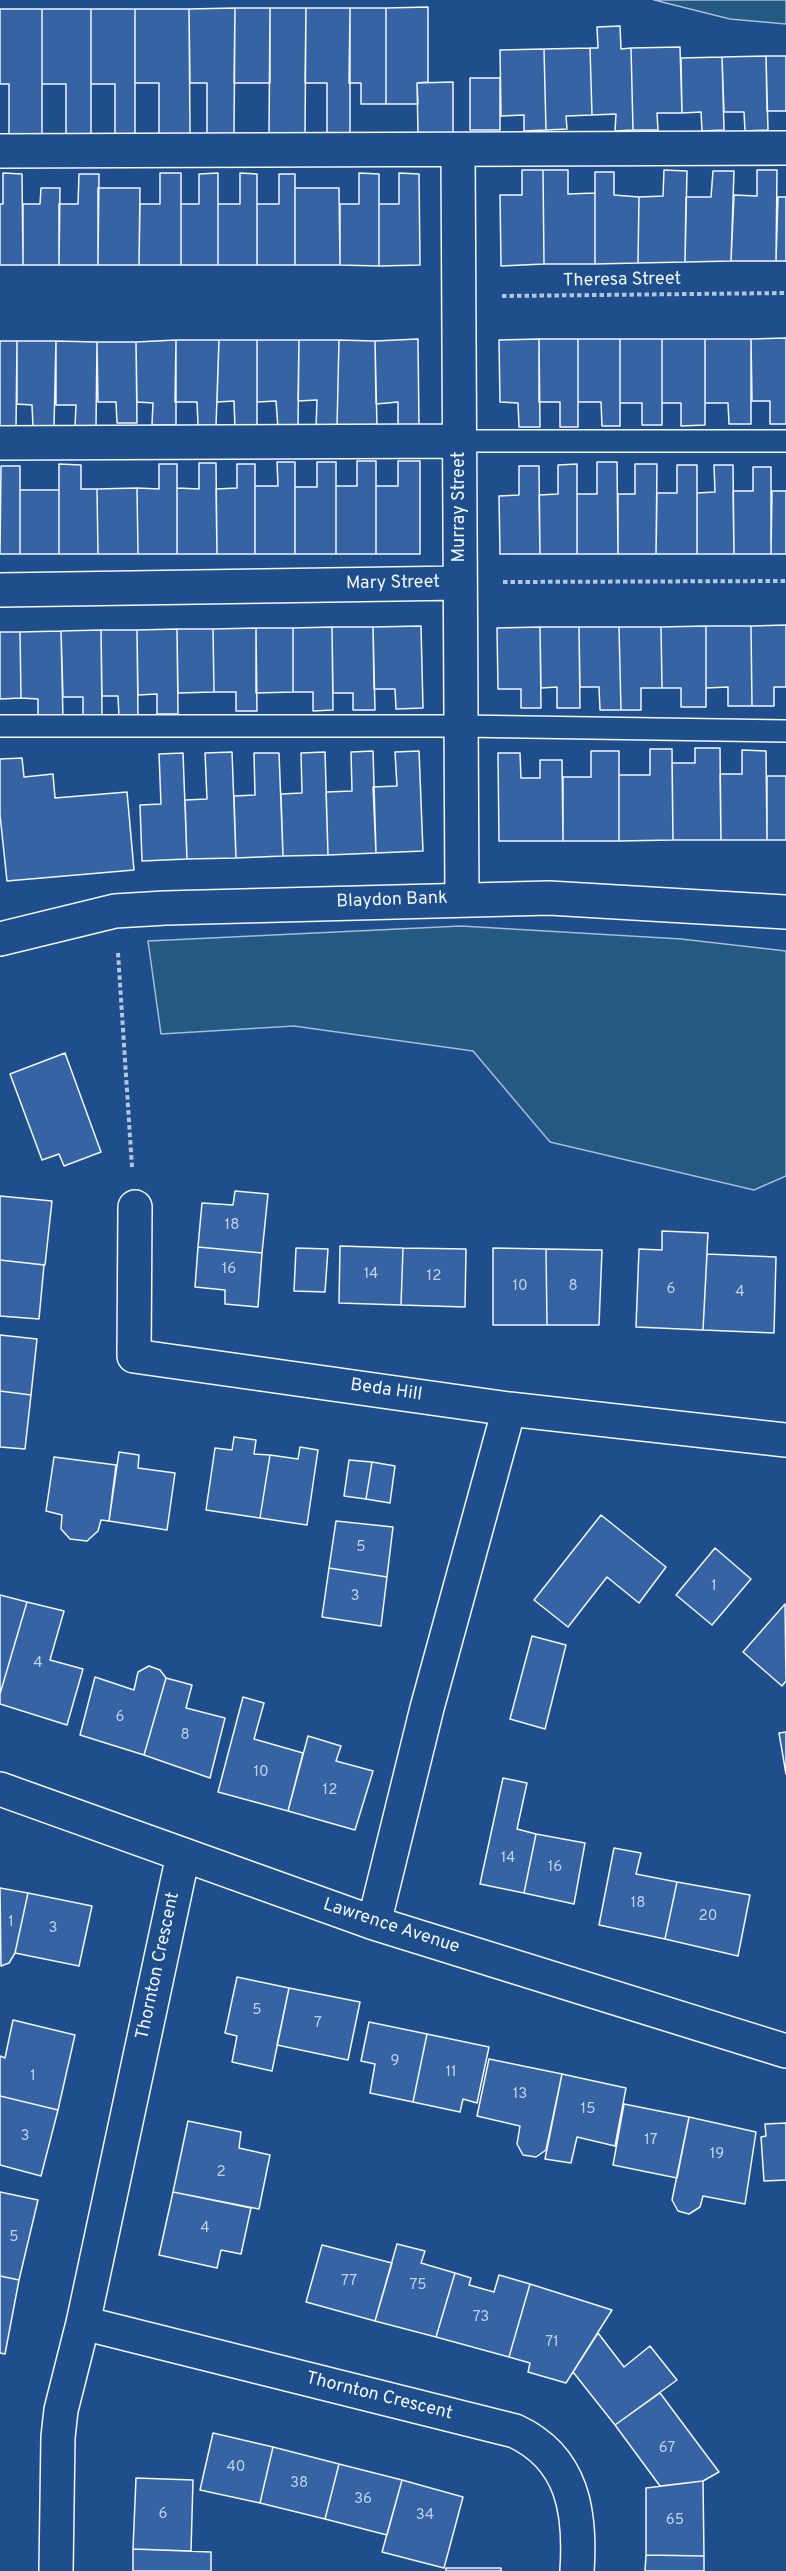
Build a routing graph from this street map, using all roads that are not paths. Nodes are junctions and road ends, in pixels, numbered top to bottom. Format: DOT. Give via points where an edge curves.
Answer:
graph roads {
  1 [pos="786,148"];
  2 [pos="0,151"];
  3 [pos="458,151"];
  4 [pos="460,441"];
  5 [pos="786,441"];
  6 [pos="0,443"];
  7 [pos="460,583"];
  8 [pos="0,590"];
  9 [pos="0,726"];
  10 [pos="461,726"];
  11 [pos="786,731"];
  12 [pos="462,899"];
  13 [pos="786,912"];
  14 [pos="0,939"];
  15 [pos="135,1207"];
  16 [pos="509,1409"];
  17 [pos="786,1440"];
  18 [pos="0,1789"];
  19 [pos="183,1855"];
  20 [pos="374,1923"];
  21 [pos="786,2051"];
  22 [pos="83,2323"];
  23 [pos="56,2571"];
  24 [pos="577,2571"];
  1 -- 3 [label="street"];
  2 -- 3 [label="street"];
  3 -- 4 [label="street, Murray Street"];
  4 -- 5 [label="lane"];
  4 -- 6 [label="street"];
  4 -- 7 [label="street, Murray Street"];
  7 -- 8 [label="street, Mary Street"];
  7 -- 10 [label="street, Murray Street"];
  9 -- 10 [label="lane"];
  10 -- 11 [label="lane"];
  10 -- 12 [label="street, Murray Street"];
  12 -- 13 [label="street, Blaydon Bank" via="549,898"];
  12 -- 14 [label="street, Blaydon Bank" via="115,911"];
  15 -- 16 [label="street, Beda Hill" via="134,1356"];
  16 -- 17 [label="street, Beda Hill"];
  16 -- 20 [label="street" via="427,1708"];
  18 -- 19 [label="street, Lawrence Avenue"];
  19 -- 20 [label="street, Lawrence Avenue"];
  19 -- 22 [label="street, Thornton Crescent"];
  20 -- 21 [label="street, Lawrence Avenue"];
  22 -- 23 [label="street, Thornton Crescent" via="58,2437"];
  22 -- 24 [label="street, Thornton Crescent" via="531,2438 556,2461 572,2493"];
}
